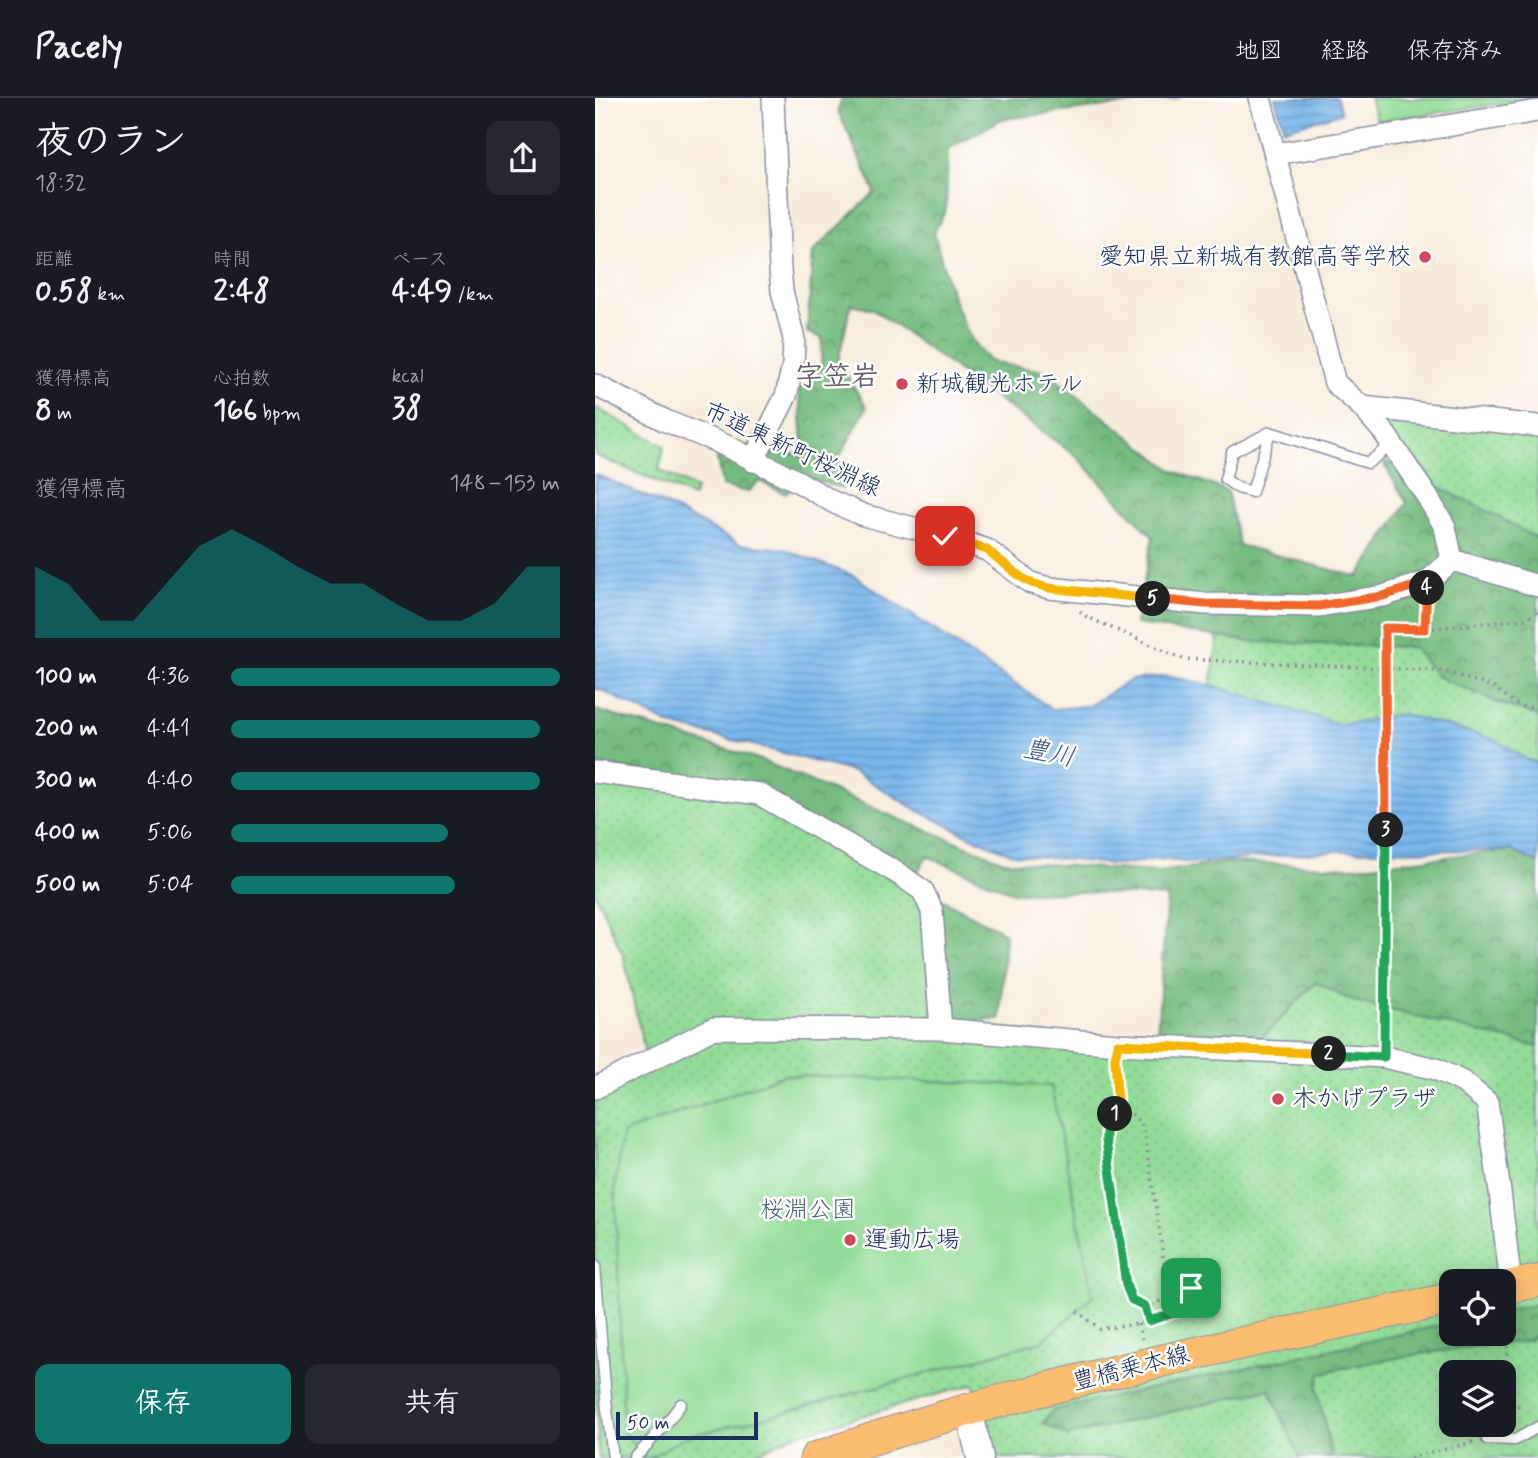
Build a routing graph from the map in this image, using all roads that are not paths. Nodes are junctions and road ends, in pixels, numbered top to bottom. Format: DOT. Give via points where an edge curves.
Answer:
graph roads {
  1 [pos="773,98"];
  2 [pos="1260,98"];
  3 [pos="1538,111"];
  4 [pos="1275,154"];
  5 [pos="595,385"];
  6 [pos="1362,407"];
  7 [pos="1538,426"];
  8 [pos="1270,432"];
  9 [pos="1392,444"];
  10 [pos="753,461"];
  11 [pos="1452,560"];
  12 [pos="1538,586"];
  13 [pos="595,772"];
  14 [pos="941,1029"];
  15 [pos="595,1088"];
  16 [pos="595,1266"];
  17 [pos="1517,1285"];
  18 [pos="1439,1302"];
  19 [pos="681,1404"];
  20 [pos="969,1410"];
  21 [pos="1538,1427"];
  22 [pos="1487,1439"];
  23 [pos="613,1458"];
  24 [pos="635,1458"];
  25 [pos="816,1458"];
  26 [pos="980,1458"];
  1 -- 10 [label="street" via="780,270 794,352 786,396"];
  2 -- 4 [label="street"];
  3 -- 4 [label="street"];
  4 -- 6 [label="street" via="1335,383"];
  5 -- 10 [label="street, 市道東新町桜淵線"];
  6 -- 7 [label="street"];
  6 -- 9 [label="street"];
  8 -- 8 [label="lane" via="1232,452 1225,479 1252,492"];
  8 -- 9 [label="lane" via="1368,463"];
  9 -- 11 [label="street" via="1445,527"];
  10 -- 11 [label="street, 市道東新町桜淵線" via="863,515 987,550 1021,577 1049,588 1205,604 1319,606 1383,596 1427,582"];
  11 -- 12 [label="street"];
  13 -- 14 [label="street" via="759,794 923,891 932,911"];
  14 -- 15 [label="street" via="713,1028"];
  14 -- 17 [label="street" via="1118,1044 1384,1057 1436,1069 1463,1082 1487,1102"];
  16 -- 23 [label="lane"];
  18 -- 20 [label="main road, 豊橋乗本線" via="1147,1363"];
  19 -- 24 [label="lane"];
  20 -- 25 [label="main road, 豊橋乗本線"];
  20 -- 26 [label="street"];
  21 -- 22 [label="lane" via="1515,1440"];
}
